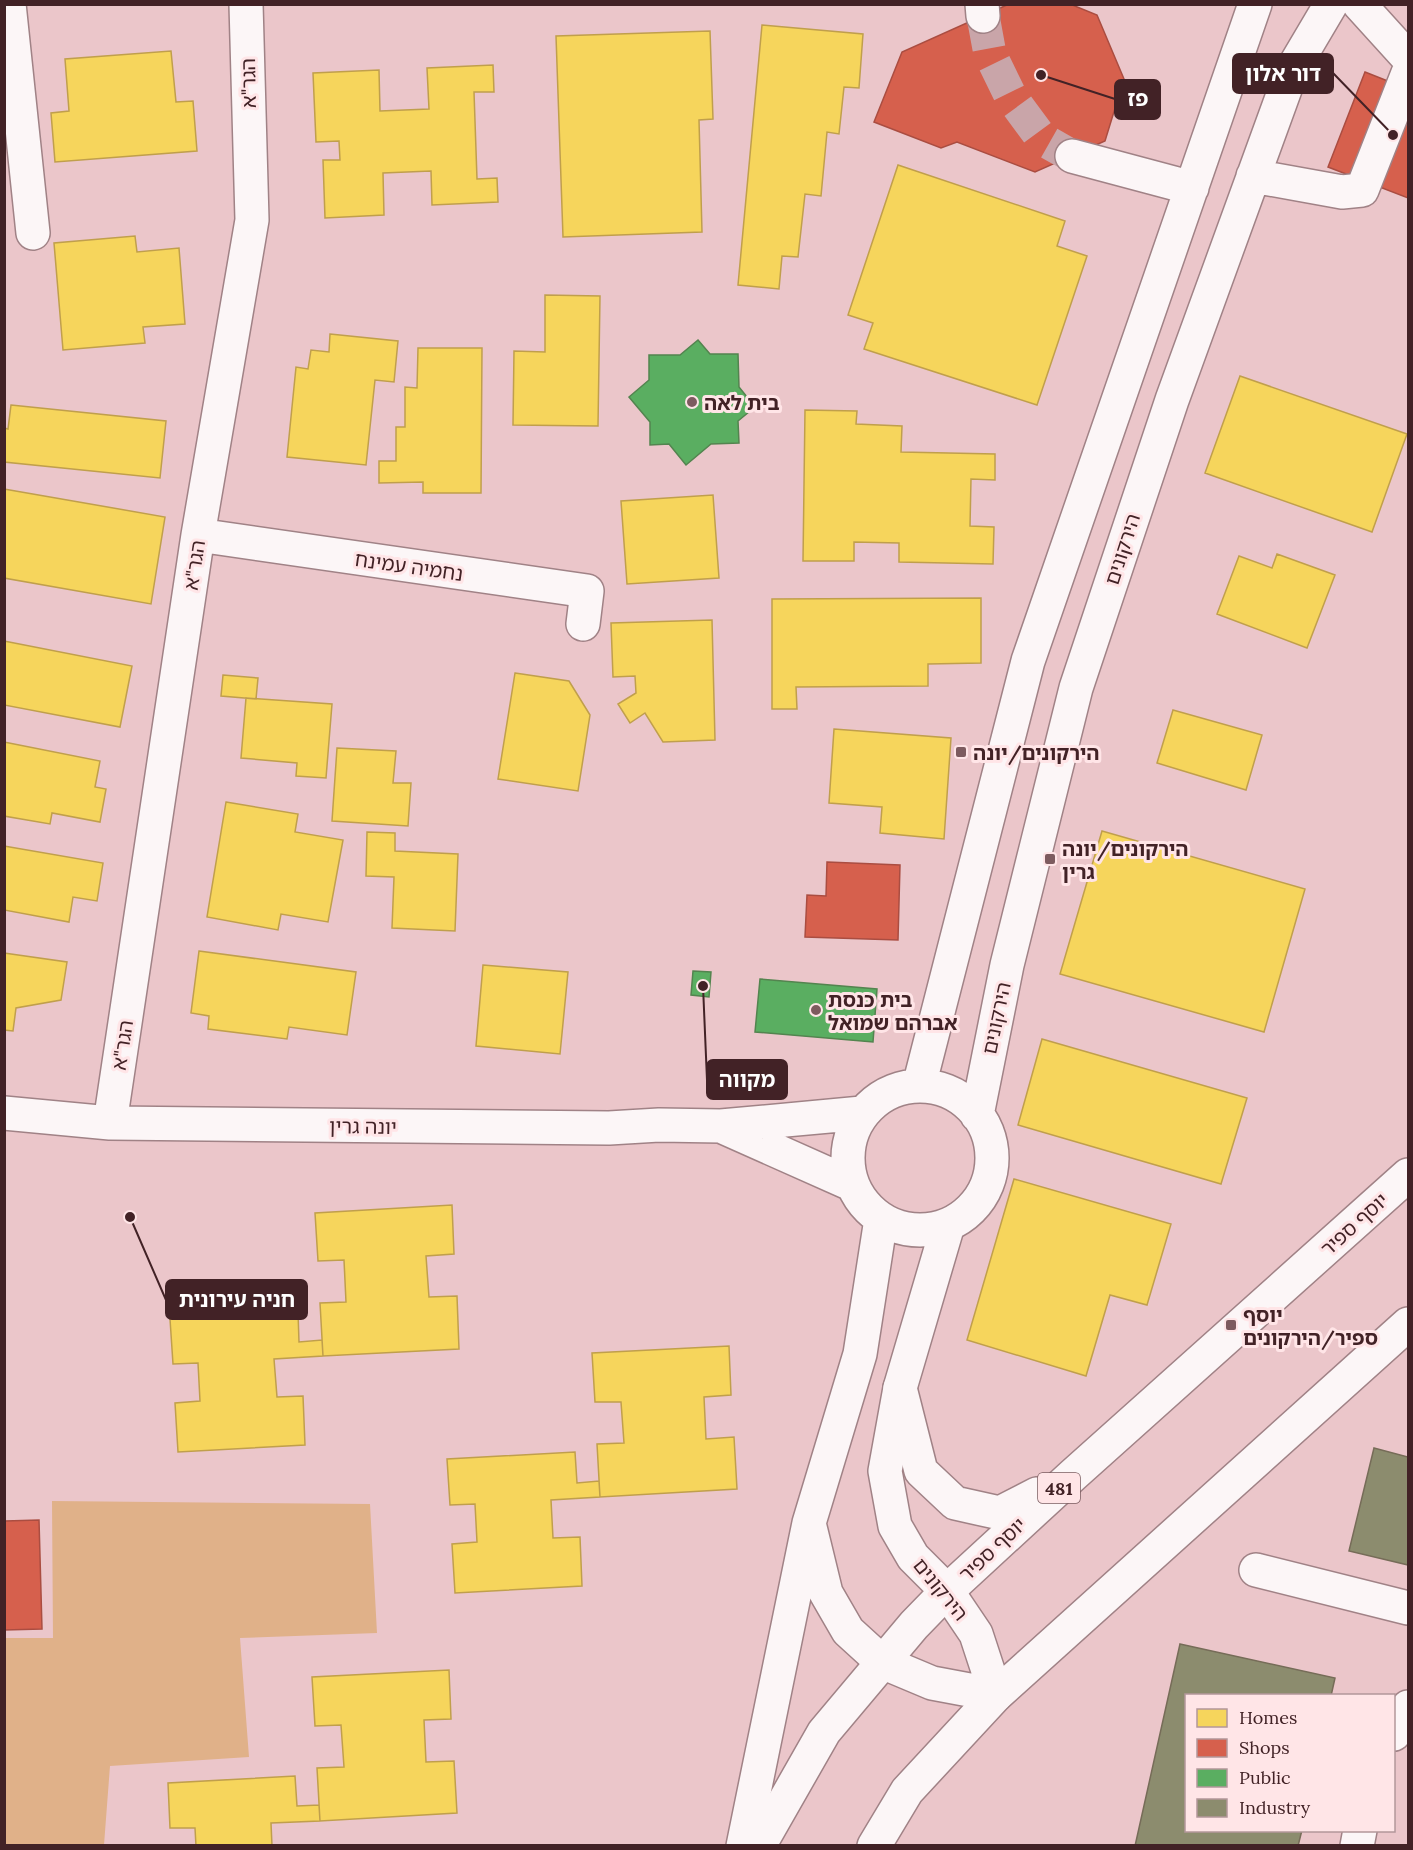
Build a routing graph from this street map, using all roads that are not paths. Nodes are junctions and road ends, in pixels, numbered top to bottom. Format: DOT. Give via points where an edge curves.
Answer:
graph roads {
  1 [pos="9,4"];
  2 [pos="246,4"];
  3 [pos="1239,4"];
  4 [pos="1255,4"];
  5 [pos="1330,4"];
  6 [pos="1359,4"];
  7 [pos="1244,38"];
  8 [pos="1408,58"];
  9 [pos="1408,73"];
  10 [pos="1072,156"];
  11 [pos="1253,176"];
  12 [pos="1192,188"];
  13 [pos="33,233"];
  14 [pos="198,535"];
  15 [pos="583,624"];
  16 [pos="919,1086"];
  17 [pos="4,1113"];
  18 [pos="862,1113"];
  19 [pos="977,1115"];
  20 [pos="110,1123"];
  21 [pos="721,1126"];
  22 [pos="1408,1175"];
  23 [pos="852,1184"];
  24 [pos="881,1219"];
  25 [pos="948,1225"];
  26 [pos="1408,1324"];
  27 [pos="900,1388"];
  28 [pos="1073,1475"];
  29 [pos="809,1523"];
  30 [pos="1256,1570"];
  31 [pos="947,1591"];
  32 [pos="1408,1608"];
  33 [pos="882,1662"];
  34 [pos="996,1695"];
  35 [pos="1408,1707"];
  36 [pos="1395,1732"];
  37 [pos="742,1845"];
  38 [pos="759,1845"];
  39 [pos="874,1845"];
  1 -- 13 [label="street"];
  2 -- 14 [label="street, הגר\"א" via="252,220"];
  3 -- 7 [label="street"];
  4 -- 7 [label="street"];
  5 -- 11 [label="street, הירקונים" via="1292,70"];
  6 -- 8 [label="street"];
  7 -- 12 [label="street"];
  9 -- 11 [label="street" via="1362,190 1342,192"];
  10 -- 12 [label="street"];
  11 -- 19 [label="street, הירקונים" via="1172,400 1076,688 1007,965"];
  12 -- 16 [label="street" via="1028,662"];
  14 -- 15 [label="street, נחמיה עמינח" via="587,591"];
  14 -- 20 [label="street, הגר\"א"];
  16 -- 18 [label="street" via="880,1097"];
  16 -- 19 [label="street" via="951,1092"];
  17 -- 20 [label="street, יונה גרין"];
  18 -- 21 [label="street, יונה גרין"];
  18 -- 23 [label="street" via="850,1135 847,1160"];
  19 -- 25 [label="street" via="992,1149 991,1172 983,1194 969,1212"];
  20 -- 21 [label="street, יונה גרין"];
  21 -- 23 [label="street, יונה גרין"];
  22 -- 28 [label="street, יוסף ספיר / 481"];
  23 -- 24 [label="street" via="863,1204"];
  24 -- 25 [label="street" via="902,1229 926,1230"];
  24 -- 29 [label="street" via="860,1354"];
  25 -- 27 [label="street, הירקונים"];
  26 -- 34 [label="street"];
  27 -- 28 [label="street" via="921,1471 955,1503 1000,1513"];
  27 -- 31 [label="street, הירקונים" via="885,1471 895,1526 913,1557"];
  28 -- 31 [label="street, יוסף ספיר / 481"];
  29 -- 33 [label="street" via="826,1593 848,1631"];
  29 -- 37 [label="street"];
  30 -- 32 [label="street"];
  31 -- 33 [label="street, יוסף ספיר / 481"];
  31 -- 34 [label="street, הירקונים" via="976,1634"];
  33 -- 34 [label="street" via="932,1683"];
  33 -- 38 [label="street, יוסף ספיר / 481" via="824,1732"];
  34 -- 39 [label="street" via="907,1791"];
  35 -- 36 [label="street"];
}
